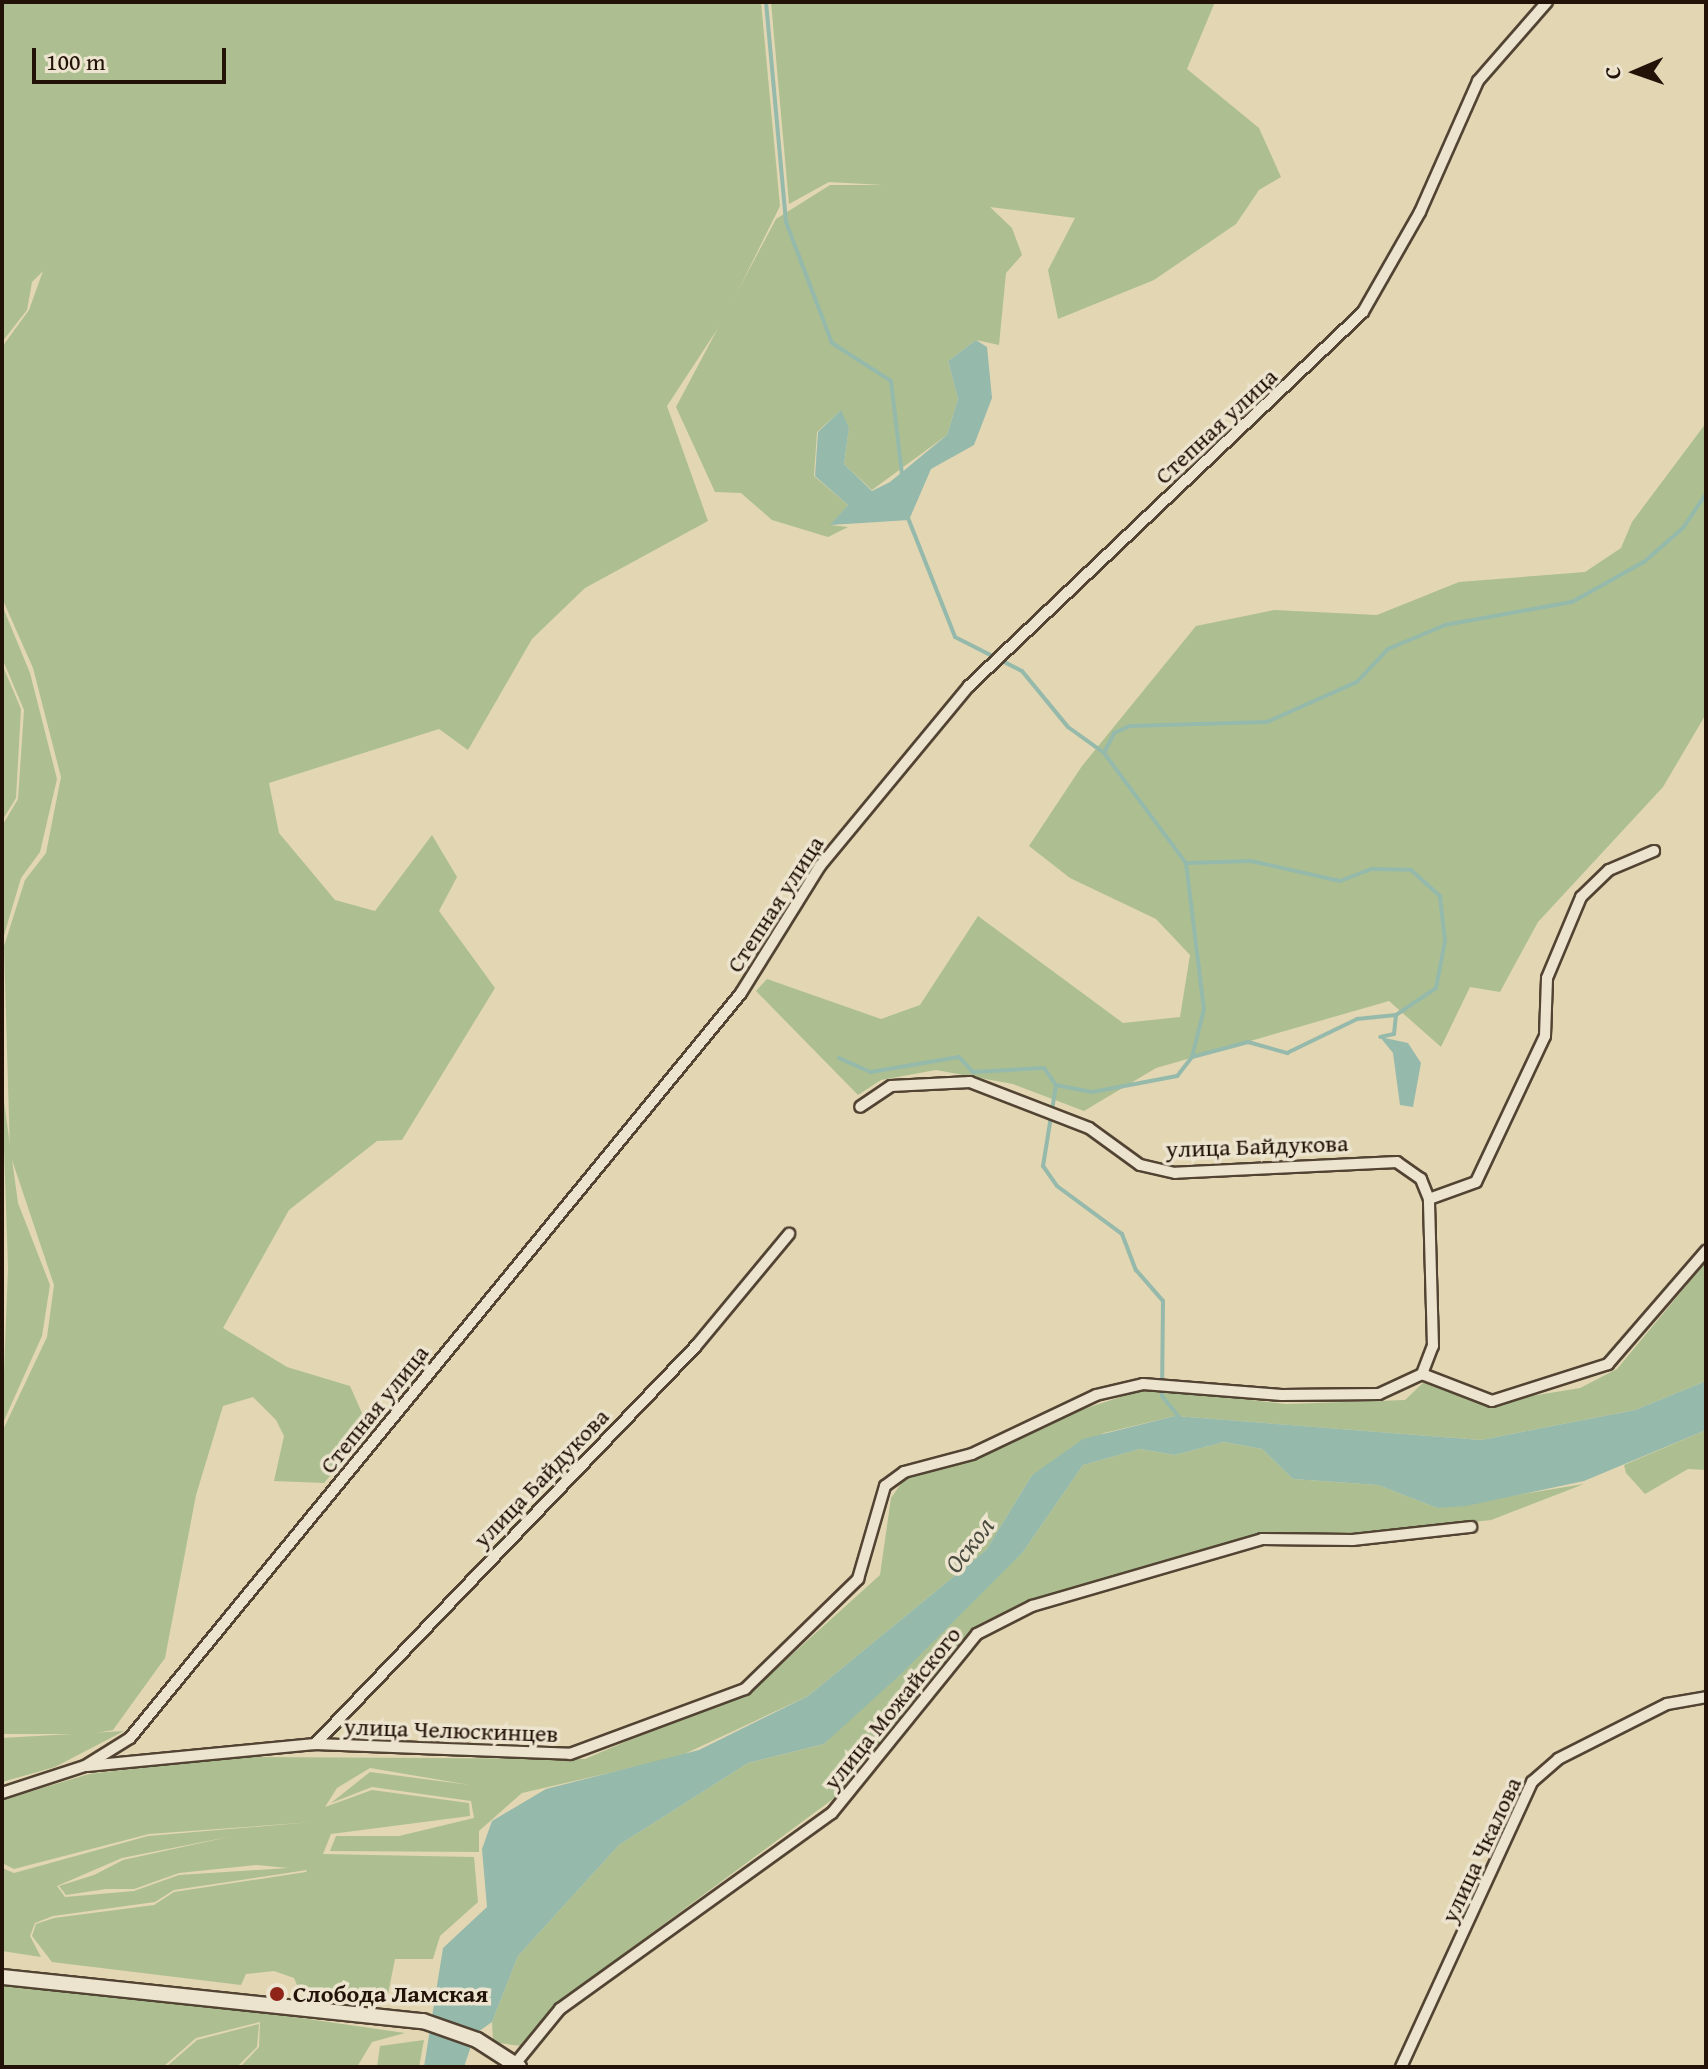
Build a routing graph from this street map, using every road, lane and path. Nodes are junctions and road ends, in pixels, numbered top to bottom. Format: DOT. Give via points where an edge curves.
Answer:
graph roads {
  1 [pos="1547,2"];
  2 [pos="1654,851"];
  3 [pos="860,1107"];
  4 [pos="1429,1199"];
  5 [pos="789,1234"];
  6 [pos="1706,1251"];
  7 [pos="1422,1374"];
  8 [pos="1471,1527"];
  9 [pos="1706,1697"];
  10 [pos="315,1744"];
  11 [pos="85,1766"];
  12 [pos="2,1793"];
  13 [pos="2,1977"];
  14 [pos="517,2066"];
  15 [pos="1401,2067"];
  1 -- 11 [label="street, Степная улица" via="1478,81 1420,212 1363,312 989,664 820,866 741,993 130,1738"];
  2 -- 4 [label="street" via="1609,870 1581,897 1547,978 1545,1036 1476,1182"];
  3 -- 4 [label="street, улица Байдукова" via="891,1086 970,1082 1089,1128 1140,1165 1175,1173 1397,1162 1421,1179"];
  4 -- 7 [label="street" via="1433,1346"];
  5 -- 10 [label="street, улица Байдукова" via="696,1346"];
  6 -- 7 [label="street" via="1608,1364 1492,1401"];
  7 -- 10 [label="street, улица Челюскинцев" via="1379,1394 1282,1395 1174,1383 1096,1395 972,1454 904,1472 885,1486 858,1579 745,1689 570,1754"];
  8 -- 14 [label="street, улица Можайского" via="1353,1540 1262,1539 1032,1606 977,1634 832,1813 560,2009"];
  9 -- 15 [label="street, улица Чкалова" via="1667,1704 1558,1759 1532,1782"];
  10 -- 11 [label="street, улица Челюскинцев"];
  11 -- 12 [label="street, Степная улица"];
  13 -- 14 [label="main road" via="423,2021 477,2040"];
}
